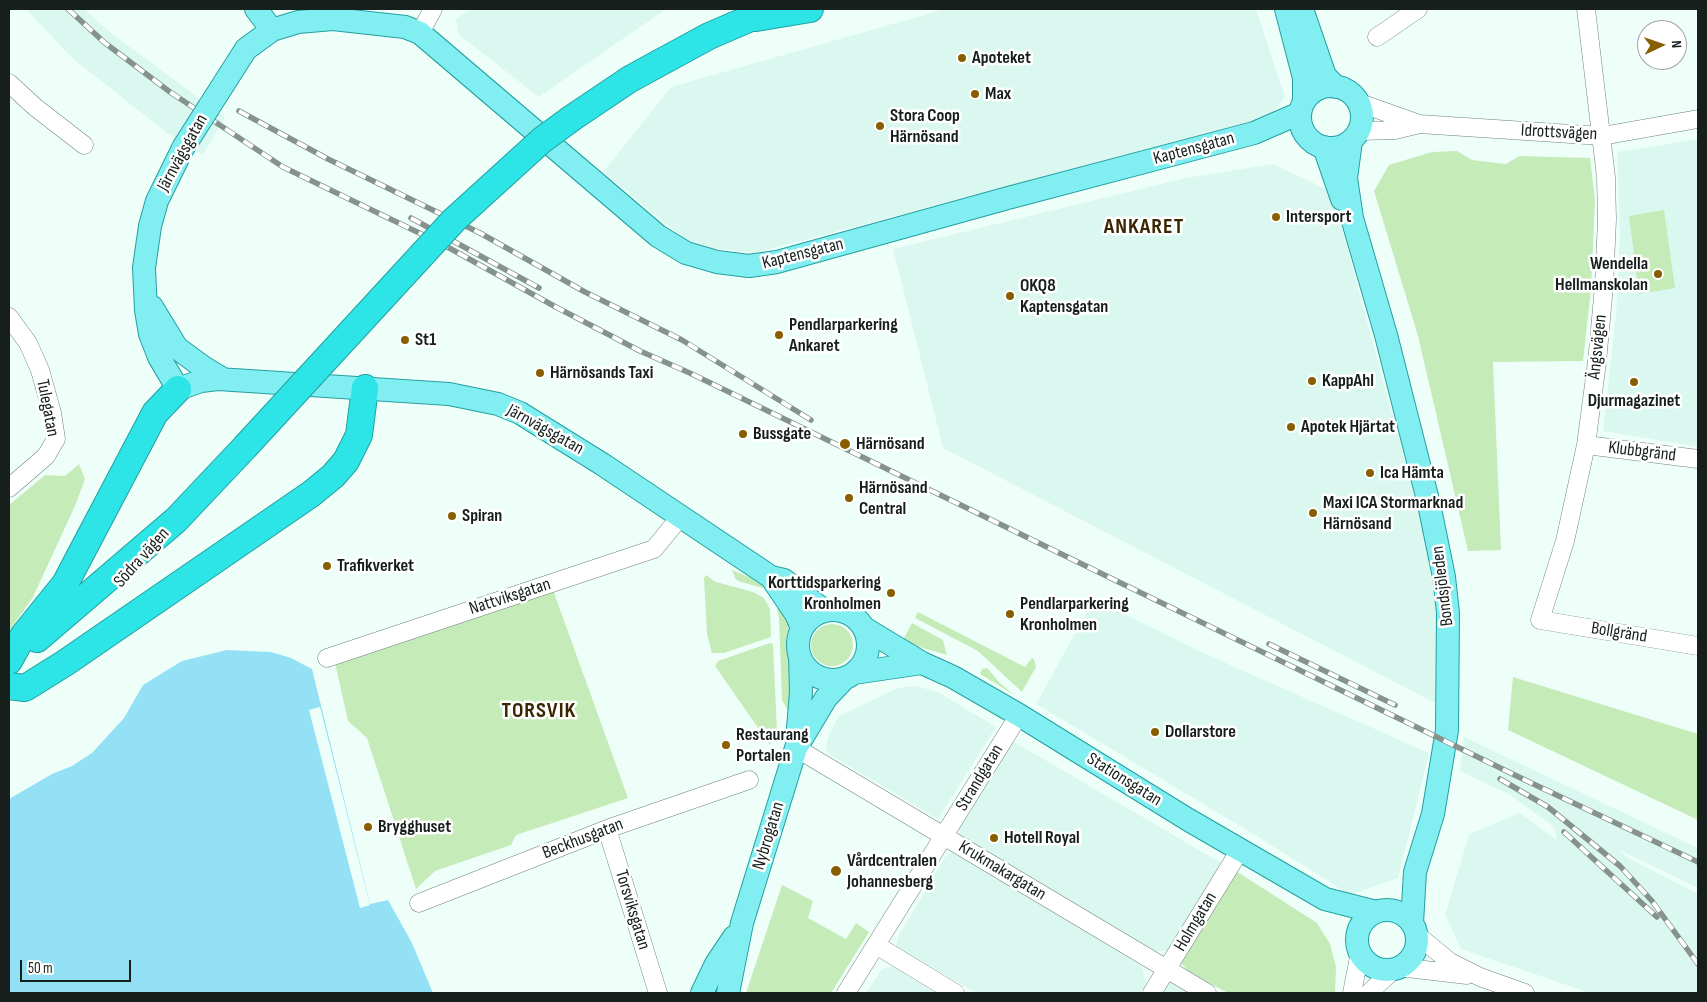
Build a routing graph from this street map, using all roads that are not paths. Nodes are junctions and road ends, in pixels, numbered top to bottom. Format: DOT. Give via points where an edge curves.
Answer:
graph roads {
  1 [pos="256,9"];
  2 [pos="433,9"];
  3 [pos="772,9"];
  4 [pos="810,9"];
  5 [pos="1286,9"];
  6 [pos="1302,9"];
  7 [pos="1418,9"];
  8 [pos="1586,9"];
  9 [pos="742,21"];
  10 [pos="272,30"];
  11 [pos="420,33"];
  12 [pos="1377,37"];
  13 [pos="9,83"];
  14 [pos="1336,87"];
  15 [pos="1360,103"];
  16 [pos="1302,107"];
  17 [pos="1698,119"];
  18 [pos="1419,124"];
  19 [pos="1254,133"];
  20 [pos="1355,136"];
  21 [pos="1602,136"];
  22 [pos="84,145"];
  23 [pos="1319,145"];
  24 [pos="1352,218"];
  25 [pos="145,298"];
  26 [pos="9,317"];
  27 [pos="223,379"];
  28 [pos="365,388"];
  29 [pos="178,389"];
  30 [pos="1586,445"];
  31 [pos="1698,459"];
  32 [pos="9,488"];
  33 [pos="681,516"];
  34 [pos="176,520"];
  35 [pos="771,577"];
  36 [pos="825,611"];
  37 [pos="1540,620"];
  38 [pos="802,628"];
  39 [pos="864,628"];
  40 [pos="1698,646"];
  41 [pos="800,657"];
  42 [pos="327,658"];
  43 [pos="9,661"];
  44 [pos="922,663"];
  45 [pos="849,676"];
  46 [pos="9,680"];
  47 [pos="9,686"];
  48 [pos="1019,716"];
  49 [pos="796,748"];
  50 [pos="749,780"];
  51 [pos="608,829"];
  52 [pos="945,837"];
  53 [pos="1240,850"];
  54 [pos="1415,872"];
  55 [pos="1325,899"];
  56 [pos="419,902"];
  57 [pos="1381,911"];
  58 [pos="742,923"];
  59 [pos="1414,928"];
  60 [pos="876,945"];
  61 [pos="1359,946"];
  62 [pos="1396,968"];
  63 [pos="1167,970"];
  64 [pos="1480,977"];
  65 [pos="658,992"];
  66 [pos="702,993"];
  67 [pos="728,993"];
  68 [pos="846,993"];
  69 [pos="956,993"];
  70 [pos="1152,993"];
  71 [pos="1207,993"];
  72 [pos="1352,993"];
  73 [pos="1369,993"];
  74 [pos="1525,993"];
  1 -- 10 [label="main road"];
  2 -- 11 [label="street"];
  3 -- 9 [label="highway"];
  4 -- 9 [label="highway"];
  5 -- 16 [label="main road" via="1304,78"];
  6 -- 14 [label="main road" via="1325,76"];
  7 -- 12 [label="street"];
  8 -- 21 [label="street, Ängsvägen"];
  9 -- 34 [label="highway, bridge" via="630,79 542,140 454,220"];
  10 -- 11 [label="main road, Kaptensgatan" via="298,22 333,19 405,27"];
  10 -- 25 [label="main road, Järnvägsgatan, bridge" via="246,49 168,177 150,226 144,268"];
  11 -- 19 [label="main road, Kaptensgatan" via="658,236 686,253 736,265 760,266 777,262"];
  13 -- 22 [label="street"];
  14 -- 15 [label="main road" via="1349,92"];
  14 -- 16 [label="main road" via="1317,90"];
  15 -- 18 [label="street, Idrottsvägen"];
  15 -- 20 [label="main road" via="1363,116"];
  16 -- 19 [label="main road, Kaptensgatan"];
  16 -- 23 [label="main road" via="1303,131"];
  17 -- 21 [label="street, Idrottsvägen"];
  18 -- 20 [label="street, Idrottsvägen"];
  18 -- 21 [label="street, Idrottsvägen"];
  19 -- 23 [label="main road, Kaptensgatan"];
  20 -- 23 [label="main road" via="1336,147"];
  20 -- 24 [label="main road, Bondsjöleden" via="1346,178"];
  21 -- 30 [label="street, Ängsvägen" via="1607,219 1604,286"];
  23 -- 24 [label="main road, Bondsjöleden"];
  24 -- 54 [label="main road, Bondsjöleden" via="1430,504 1447,604 1447,730 1433,814"];
  25 -- 27 [label="main road, Järnvägsgatan" via="177,348"];
  25 -- 29 [label="main road, Järnvägsgatan" via="154,346"];
  26 -- 32 [label="street, Tulegatan" via="28,344 40,370 56,439 46,456"];
  27 -- 28 [label="main road, Järnvägsgatan"];
  27 -- 29 [label="main road, Järnvägsgatan" via="201,381"];
  28 -- 33 [label="main road, Järnvägsgatan" via="478,398 520,413"];
  28 -- 47 [label="highway" via="359,435 346,461 333,476 303,500 65,663 25,688"];
  29 -- 43 [label="highway" via="155,413 65,584 23,636"];
  30 -- 31 [label="street, Klubbgränd"];
  30 -- 37 [label="street, Ängsvägen" via="1567,533"];
  33 -- 35 [label="main road, Järnvägsgatan"];
  33 -- 42 [label="street, Nattviksgatan" via="654,549"];
  34 -- 43 [label="highway, Södra vägen"];
  34 -- 46 [label="highway, Södra vägen" via="90,615"];
  35 -- 36 [label="main road, Järnvägsgatan" via="784,580"];
  35 -- 38 [label="main road, Järnvägsgatan"];
  36 -- 38 [label="main road" via="814,615"];
  36 -- 39 [label="main road" via="847,613"];
  37 -- 40 [label="street, Bollgränd"];
  38 -- 41 [label="main road"];
  39 -- 44 [label="main road, Stationsgatan"];
  39 -- 45 [label="main road" via="868,648 861,666"];
  41 -- 45 [label="main road" via="813,674 829,679"];
  41 -- 49 [label="main road, Nybrogatan" via="801,692"];
  44 -- 45 [label="main road, Stationsgatan"];
  44 -- 48 [label="main road, Stationsgatan" via="945,672"];
  45 -- 49 [label="main road, Nybrogatan" via="826,698"];
  48 -- 52 [label="street, Strandgatan"];
  48 -- 53 [label="main road, Stationsgatan"];
  49 -- 52 [label="street, Krukmakargatan"];
  49 -- 58 [label="main road, Nybrogatan"];
  50 -- 51 [label="street, Beckhusgatan"];
  51 -- 56 [label="street, Beckhusgatan"];
  51 -- 65 [label="street, Torsviksgatan"];
  52 -- 60 [label="street, Strandgatan"];
  52 -- 63 [label="street, Krukmakargatan"];
  53 -- 55 [label="main road, Stationsgatan"];
  53 -- 63 [label="street, Holmgatan"];
  54 -- 57 [label="main road, Bondsjöleden"];
  54 -- 59 [label="main road, Bondsjöleden"];
  55 -- 57 [label="main road, Stationsgatan"];
  55 -- 61 [label="main road, Stationsgatan"];
  57 -- 59 [label="main road" via="1400,913"];
  57 -- 61 [label="main road" via="1364,922"];
  58 -- 66 [label="main road, Nybrogatan"];
  58 -- 67 [label="main road, Nybrogatan"];
  59 -- 62 [label="main road" via="1414,954"];
  59 -- 64 [label="street" via="1450,962"];
  60 -- 68 [label="street, Strandgatan"];
  60 -- 69 [label="street"];
  61 -- 62 [label="main road" via="1373,966"];
  61 -- 72 [label="street"];
  62 -- 64 [label="street"];
  62 -- 73 [label="street"];
  63 -- 70 [label="street, Holmgatan"];
  63 -- 71 [label="street, Krukmakargatan"];
  64 -- 74 [label="street"];
}
